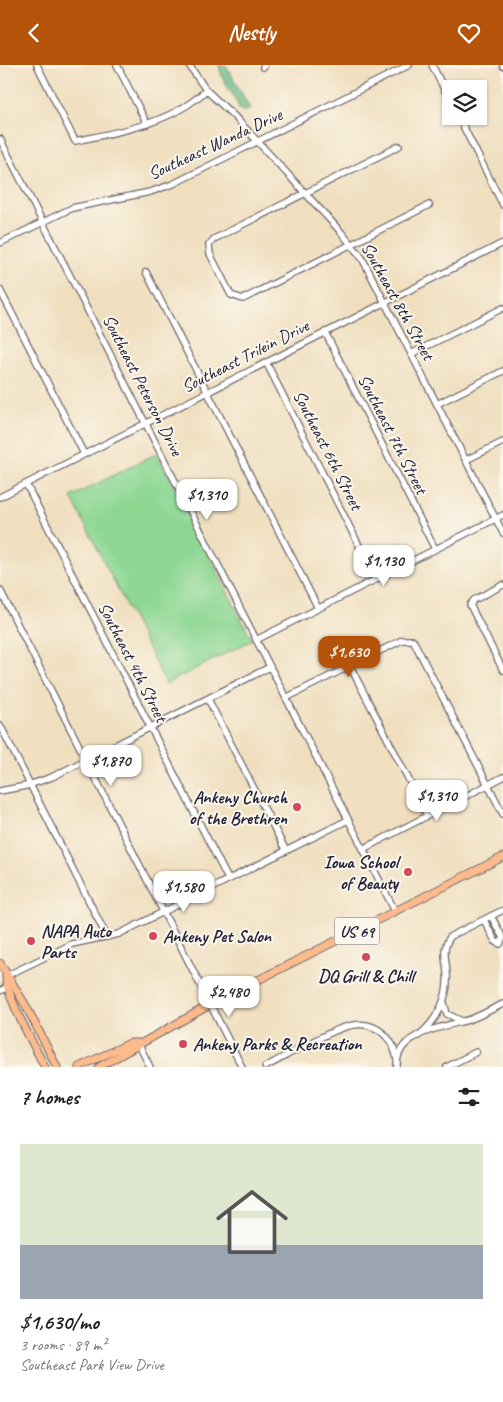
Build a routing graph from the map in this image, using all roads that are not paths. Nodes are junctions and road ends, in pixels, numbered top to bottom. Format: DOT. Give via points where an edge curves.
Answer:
graph roads {
  1 [pos="37,65"];
  2 [pos="117,65"];
  3 [pos="189,65"];
  4 [pos="409,65"];
  5 [pos="432,65"];
  6 [pos="442,85"];
  7 [pos="206,91"];
  8 [pos="147,124"];
  9 [pos="463,125"];
  10 [pos="0,139"];
  11 [pos="257,142"];
  12 [pos="399,146"];
  13 [pos="304,193"];
  14 [pos="429,205"];
  15 [pos="503,205"];
  16 [pos="42,221"];
  17 [pos="0,243"];
  18 [pos="503,243"];
  19 [pos="351,245"];
  20 [pos="146,272"];
  21 [pos="0,290"];
  22 [pos="385,302"];
  23 [pos="503,308"];
  24 [pos="325,332"];
  25 [pos="411,354"];
  26 [pos="266,362"];
  27 [pos="503,371"];
  28 [pos="207,392"];
  29 [pos="437,404"];
  30 [pos="146,423"];
  31 [pos="503,442"];
  32 [pos="84,454"];
  33 [pos="466,460"];
  34 [pos="26,484"];
  35 [pos="0,497"];
  36 [pos="503,515"];
  37 [pos="496,519"];
  38 [pos="503,533"];
  39 [pos="435,549"];
  40 [pos="376,579"];
  41 [pos="503,585"];
  42 [pos="0,590"];
  43 [pos="318,609"];
  44 [pos="256,640"];
  45 [pos="350,666"];
  46 [pos="270,667"];
  47 [pos="503,670"];
  48 [pos="286,698"];
  49 [pos="208,699"];
  50 [pos="0,725"];
  51 [pos="150,729"];
  52 [pos="86,760"];
  53 [pos="503,777"];
  54 [pos="30,785"];
  55 [pos="488,785"];
  56 [pos="0,791"];
  57 [pos="503,813"];
  58 [pos="427,815"];
  59 [pos="348,820"];
  60 [pos="363,849"];
  61 [pos="286,851"];
  62 [pos="503,857"];
  63 [pos="228,879"];
  64 [pos="503,910"];
  65 [pos="395,911"];
  66 [pos="164,912"];
  67 [pos="491,916"];
  68 [pos="484,919"];
  69 [pos="107,937"];
  70 [pos="0,963"];
  71 [pos="6,975"];
  72 [pos="8,987"];
  73 [pos="0,991"];
  74 [pos="444,1001"];
  75 [pos="210,1004"];
  76 [pos="503,1004"];
  77 [pos="465,1021"];
  78 [pos="418,1036"];
  79 [pos="390,1040"];
  80 [pos="138,1043"];
  81 [pos="408,1043"];
  82 [pos="476,1052"];
  83 [pos="397,1064"];
  84 [pos="45,1067"];
  85 [pos="57,1067"];
  86 [pos="79,1067"];
  87 [pos="99,1067"];
  88 [pos="150,1067"];
  89 [pos="242,1067"];
  90 [pos="265,1067"];
  91 [pos="447,1067"];
  1 -- 8 [label="street" via="75,141"];
  2 -- 8 [label="street"];
  3 -- 7 [label="street, Southeast 8th Street"];
  4 -- 11 [label="street, Southeast Wanda Drive"];
  5 -- 6 [label="street"];
  7 -- 8 [label="street" via="194,101"];
  7 -- 11 [label="street, Southeast 8th Street" via="228,109"];
  9 -- 15 [label="street"];
  10 -- 16 [label="street, Southeast Peterson Drive"];
  11 -- 13 [label="street, Southeast 8th Street"];
  11 -- 16 [label="street, Southeast Wanda Drive" via="162,189 86,204"];
  12 -- 13 [label="street"];
  13 -- 19 [label="street, Southeast 8th Street"];
  13 -- 19 [label="street" via="210,243 209,251 231,295 245,298"];
  14 -- 19 [label="street"];
  16 -- 17 [label="street, Southeast Wanda Drive"];
  16 -- 30 [label="street, Southeast Peterson Drive"];
  18 -- 22 [label="street, Southeast Trilein Drive"];
  19 -- 22 [label="street, Southeast 8th Street"];
  20 -- 28 [label="street"];
  21 -- 32 [label="street"];
  22 -- 24 [label="street, Southeast Trilein Drive"];
  22 -- 25 [label="street, Southeast 8th Street"];
  23 -- 25 [label="street"];
  24 -- 26 [label="street, Southeast Trilein Drive"];
  24 -- 39 [label="street, Southeast 7th Street"];
  25 -- 29 [label="street, Southeast 8th Street"];
  26 -- 28 [label="street, Southeast Trilein Drive"];
  26 -- 40 [label="street, Southeast 6th Street"];
  27 -- 29 [label="street"];
  28 -- 30 [label="street, Southeast Trilein Drive"];
  28 -- 43 [label="street"];
  29 -- 33 [label="street, Southeast 8th Street"];
  30 -- 32 [label="street, Southeast Trilein Drive"];
  30 -- 44 [label="street, Southeast Peterson Drive"];
  31 -- 33 [label="street"];
  32 -- 34 [label="street, Southeast Trilein Drive"];
  33 -- 37 [label="street, Southeast 8th Street"];
  34 -- 35 [label="street, Southeast Trilein Drive"];
  34 -- 51 [label="street, Southeast 4th Street"];
  36 -- 37 [label="street"];
  37 -- 38 [label="street, Southeast 8th Street"];
  37 -- 39 [label="street"];
  39 -- 40 [label="street"];
  40 -- 43 [label="street"];
  41 -- 47 [label="street" via="474,600 471,608"];
  42 -- 52 [label="street"];
  43 -- 44 [label="street"];
  44 -- 46 [label="street, Southeast Peterson Drive"];
  45 -- 48 [label="street"];
  45 -- 55 [label="street" via="406,638 415,643"];
  45 -- 58 [label="street"];
  46 -- 48 [label="street, Southeast Peterson Drive"];
  46 -- 49 [label="street"];
  48 -- 59 [label="street, Southeast Peterson Drive"];
  49 -- 51 [label="street"];
  49 -- 61 [label="street"];
  50 -- 54 [label="street"];
  51 -- 52 [label="street"];
  51 -- 63 [label="street, Southeast 4th Street"];
  52 -- 54 [label="street"];
  52 -- 66 [label="street"];
  53 -- 55 [label="street"];
  54 -- 56 [label="street"];
  54 -- 69 [label="street"];
  55 -- 57 [label="street"];
  55 -- 58 [label="street"];
  58 -- 60 [label="street"];
  59 -- 60 [label="street, Southeast Peterson Drive"];
  59 -- 61 [label="street"];
  60 -- 65 [label="street, Southeast Peterson Drive"];
  61 -- 63 [label="street"];
  62 -- 65 [label="main road, US 69"];
  63 -- 66 [label="street"];
  64 -- 67 [label="street"];
  65 -- 75 [label="main road, US 69"];
  66 -- 69 [label="street"];
  66 -- 75 [label="street"];
  67 -- 68 [label="street"];
  67 -- 68 [label="street" via="503,938 500,944 495,941"];
  68 -- 74 [label="street" via="451,936 445,945 448,983"];
  69 -- 71 [label="street" via="72,945"];
  70 -- 71 [label="main road"];
  71 -- 72 [label="main road"];
  71 -- 85 [label="main road"];
  72 -- 73 [label="street"];
  72 -- 84 [label="main road"];
  74 -- 77 [label="street" via="444,1010 451,1018"];
  74 -- 78 [label="street" via="434,1020"];
  75 -- 80 [label="main road, US 69"];
  75 -- 89 [label="street"];
  76 -- 77 [label="street"];
  77 -- 78 [label="street"];
  78 -- 81 [label="street"];
  79 -- 81 [label="street" via="398,1045"];
  79 -- 83 [label="street"];
  79 -- 90 [label="street" via="373,1027 349,1026"];
  80 -- 86 [label="main road, US 69" via="130,1043"];
  80 -- 87 [label="main road, US 69" via="133,1050"];
  80 -- 88 [label="street"];
  81 -- 83 [label="street"];
  82 -- 91 [label="street"];
}
